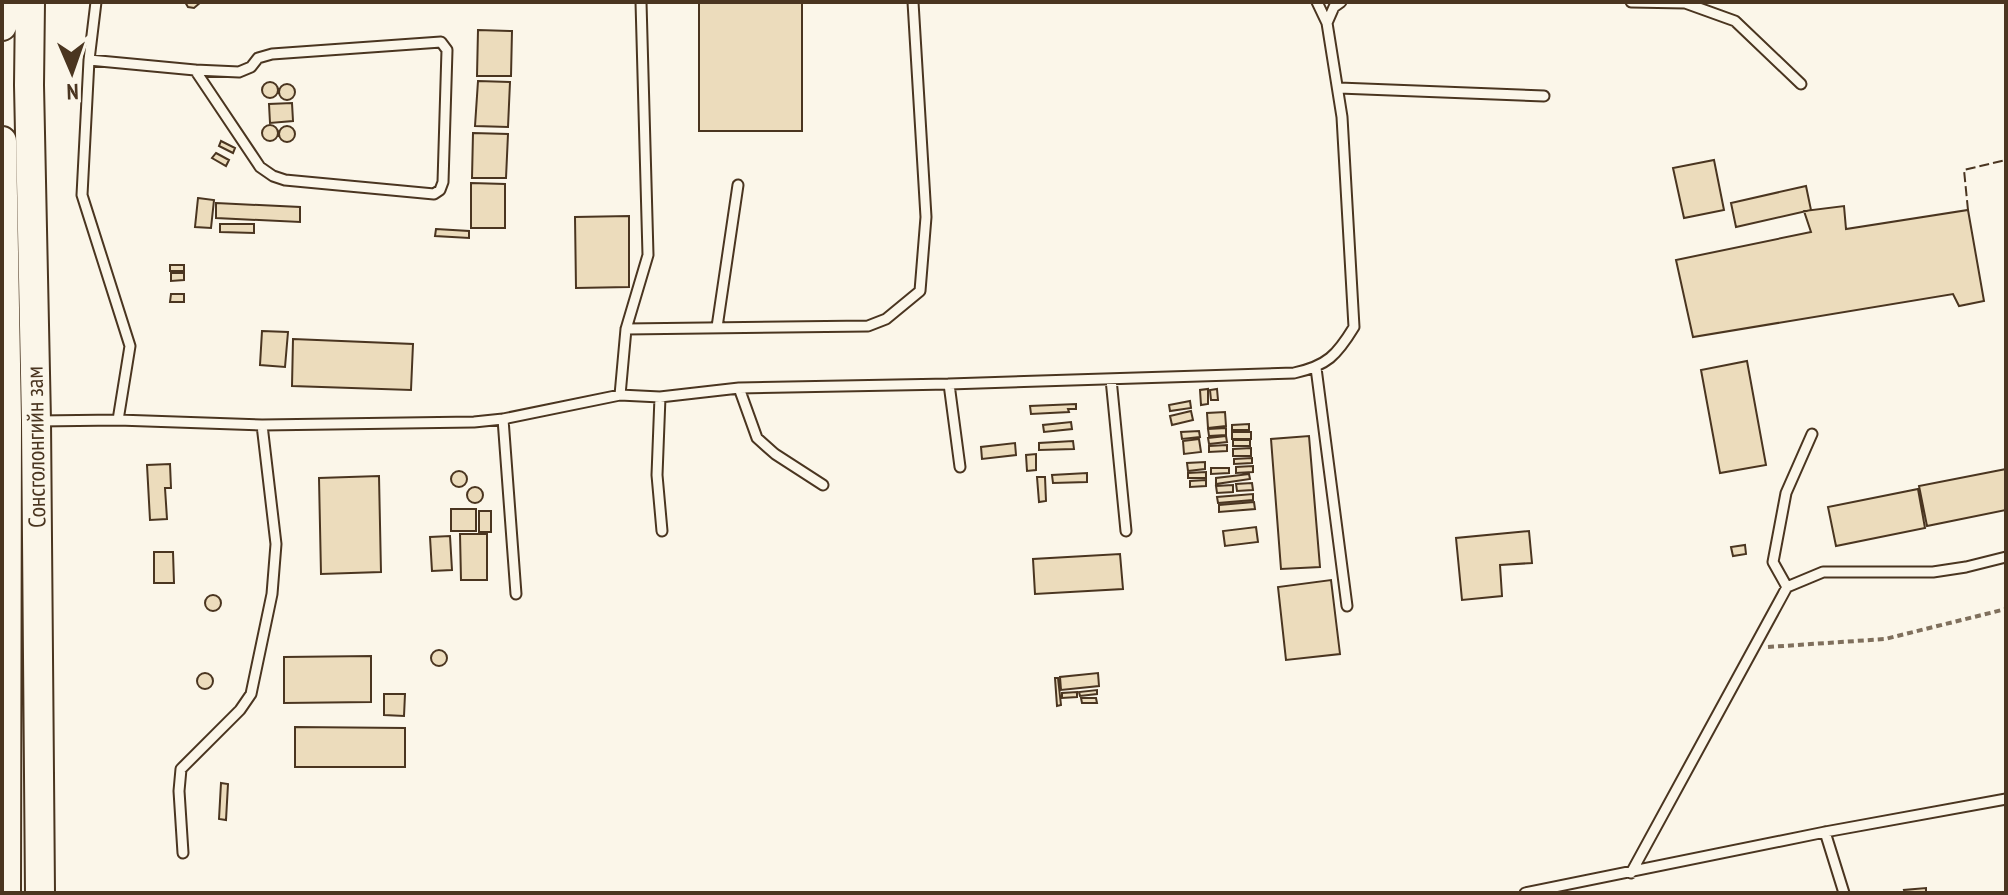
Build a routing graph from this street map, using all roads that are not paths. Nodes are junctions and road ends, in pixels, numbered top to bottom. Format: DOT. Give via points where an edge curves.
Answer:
graph roads {
  1 [pos="2,2"];
  2 [pos="30,2"];
  3 [pos="96,2"];
  4 [pos="641,2"];
  5 [pos="913,2"];
  6 [pos="1317,2"];
  7 [pos="1341,2"];
  8 [pos="1631,2"];
  9 [pos="1327,23"];
  10 [pos="2,26"];
  11 [pos="89,60"];
  12 [pos="195,70"];
  13 [pos="1801,84"];
  14 [pos="1339,88"];
  15 [pos="1544,96"];
  16 [pos="2,141"];
  17 [pos="738,185"];
  18 [pos="717,327"];
  19 [pos="626,329"];
  20 [pos="1316,368"];
  21 [pos="1111,379"];
  22 [pos="949,384"];
  23 [pos="739,388"];
  24 [pos="620,395"];
  25 [pos="660,397"];
  26 [pos="503,419"];
  27 [pos="7,420"];
  28 [pos="118,420"];
  29 [pos="36,421"];
  30 [pos="262,425"];
  31 [pos="1812,434"];
  32 [pos="960,467"];
  33 [pos="823,485"];
  34 [pos="662,531"];
  35 [pos="1126,531"];
  36 [pos="2006,557"];
  37 [pos="1787,587"];
  38 [pos="516,594"];
  39 [pos="1347,606"];
  40 [pos="2006,799"];
  41 [pos="1825,832"];
  42 [pos="183,853"];
  43 [pos="1631,873"];
  44 [pos="6,893"];
  45 [pos="40,893"];
  46 [pos="1525,893"];
  47 [pos="1844,893"];
  1 -- 10 [label="main road"];
  2 -- 29 [label="main road, Сонсголонгийн зам"];
  3 -- 11 [label="lane"];
  4 -- 19 [label="lane" via="648,255"];
  5 -- 18 [label="lane" via="926,217 920,291 886,319 868,326"];
  6 -- 9 [label="lane"];
  7 -- 9 [label="lane"];
  8 -- 13 [label="lane" via="1685,3 1735,21"];
  9 -- 14 [label="lane"];
  11 -- 12 [label="lane"];
  11 -- 28 [label="lane" via="82,195 130,346"];
  12 -- 12 [label="lane" via="239,72 272,54 441,42 447,50 440,190 434,194 273,176 260,167"];
  14 -- 15 [label="lane"];
  14 -- 20 [label="lane" via="1354,327 1339,352"];
  16 -- 27 [label="main road, Сонсголонгийн зам"];
  17 -- 18 [label="lane"];
  18 -- 19 [label="lane"];
  19 -- 24 [label="lane"];
  20 -- 21 [label="lane"];
  20 -- 39 [label="lane"];
  21 -- 22 [label="lane"];
  21 -- 35 [label="lane"];
  22 -- 23 [label="lane"];
  22 -- 32 [label="lane"];
  23 -- 25 [label="lane"];
  23 -- 33 [label="lane" via="757,438"];
  24 -- 25 [label="lane"];
  24 -- 26 [label="lane"];
  25 -- 34 [label="lane" via="657,475"];
  26 -- 30 [label="lane"];
  26 -- 38 [label="lane"];
  27 -- 29 [label="lane"];
  27 -- 44 [label="main road, Сонсголонгийн зам"];
  28 -- 29 [label="lane"];
  28 -- 30 [label="lane"];
  29 -- 45 [label="main road, Сонсголонгийн зам"];
  30 -- 42 [label="lane" via="276,544 272,594 251,694 181,769"];
  31 -- 37 [label="lane" via="1786,493 1777,534 1773,562"];
  36 -- 37 [label="lane" via="1933,572 1823,572"];
  37 -- 43 [label="lane"];
  40 -- 41 [label="lane"];
  41 -- 43 [label="lane"];
  41 -- 47 [label="lane"];
  43 -- 46 [label="lane"];
}
